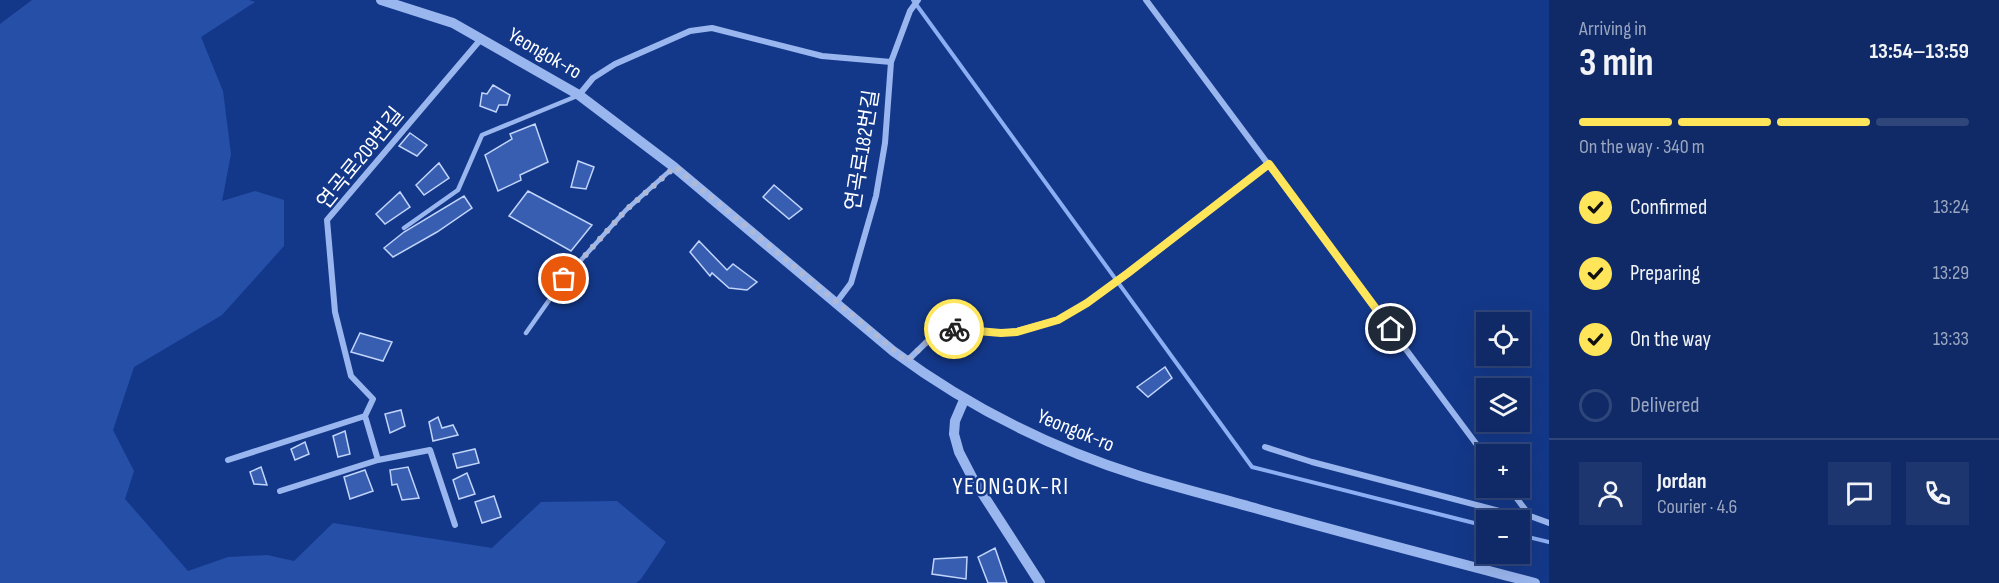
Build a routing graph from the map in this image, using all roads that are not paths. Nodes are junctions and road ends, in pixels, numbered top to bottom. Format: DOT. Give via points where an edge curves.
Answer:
graph roads {
  1 [pos="381,0"];
  2 [pos="918,0"];
  3 [pos="1146,0"];
  4 [pos="482,39"];
  5 [pos="891,62"];
  6 [pos="579,95"];
  7 [pos="1269,164"];
  8 [pos="675,167"];
  9 [pos="404,228"];
  10 [pos="836,303"];
  11 [pos="526,333"];
  12 [pos="907,361"];
  13 [pos="964,400"];
  14 [pos="365,416"];
  15 [pos="1476,444"];
  16 [pos="1265,447"];
  17 [pos="228,460"];
  18 [pos="378,460"];
  19 [pos="280,491"];
  20 [pos="1496,510"];
  21 [pos="1530,516"];
  22 [pos="1549,523"];
  23 [pos="455,525"];
  24 [pos="1040,583"];
  25 [pos="1535,583"];
  1 -- 4 [label="street, Yeongok-ro" via="453,23"];
  2 -- 5 [label="street, 연곡로182번길"];
  3 -- 7 [label="street"];
  4 -- 6 [label="street, Yeongok-ro"];
  4 -- 14 [label="street, 연곡로209번길" via="327,220 335,312 351,376 373,399"];
  5 -- 6 [label="street" via="822,56 712,28 690,31 615,64 592,78"];
  5 -- 10 [label="street, 연곡로182번길" via="885,143 876,196 851,283"];
  6 -- 8 [label="street, Yeongok-ro"];
  6 -- 9 [label="lane" via="483,135 458,190"];
  7 -- 12 [label="street" via="1128,273 1058,320 1017,332 947,329 937,332"];
  7 -- 15 [label="street"];
  8 -- 10 [label="street, Yeongok-ro"];
  8 -- 11 [label="lane" via="626,210 564,279"];
  10 -- 12 [label="street, Yeongok-ro"];
  12 -- 13 [label="street, Yeongok-ro"];
  13 -- 24 [label="street" via="955,421 959,452"];
  13 -- 25 [label="street, Yeongok-ro" via="1064,448 1139,476"];
  14 -- 17 [label="street"];
  14 -- 18 [label="street, 연곡로209번길"];
  16 -- 20 [label="street"];
  18 -- 19 [label="street"];
  18 -- 23 [label="street" via="430,450"];
  21 -- 22 [label="street"];
}
